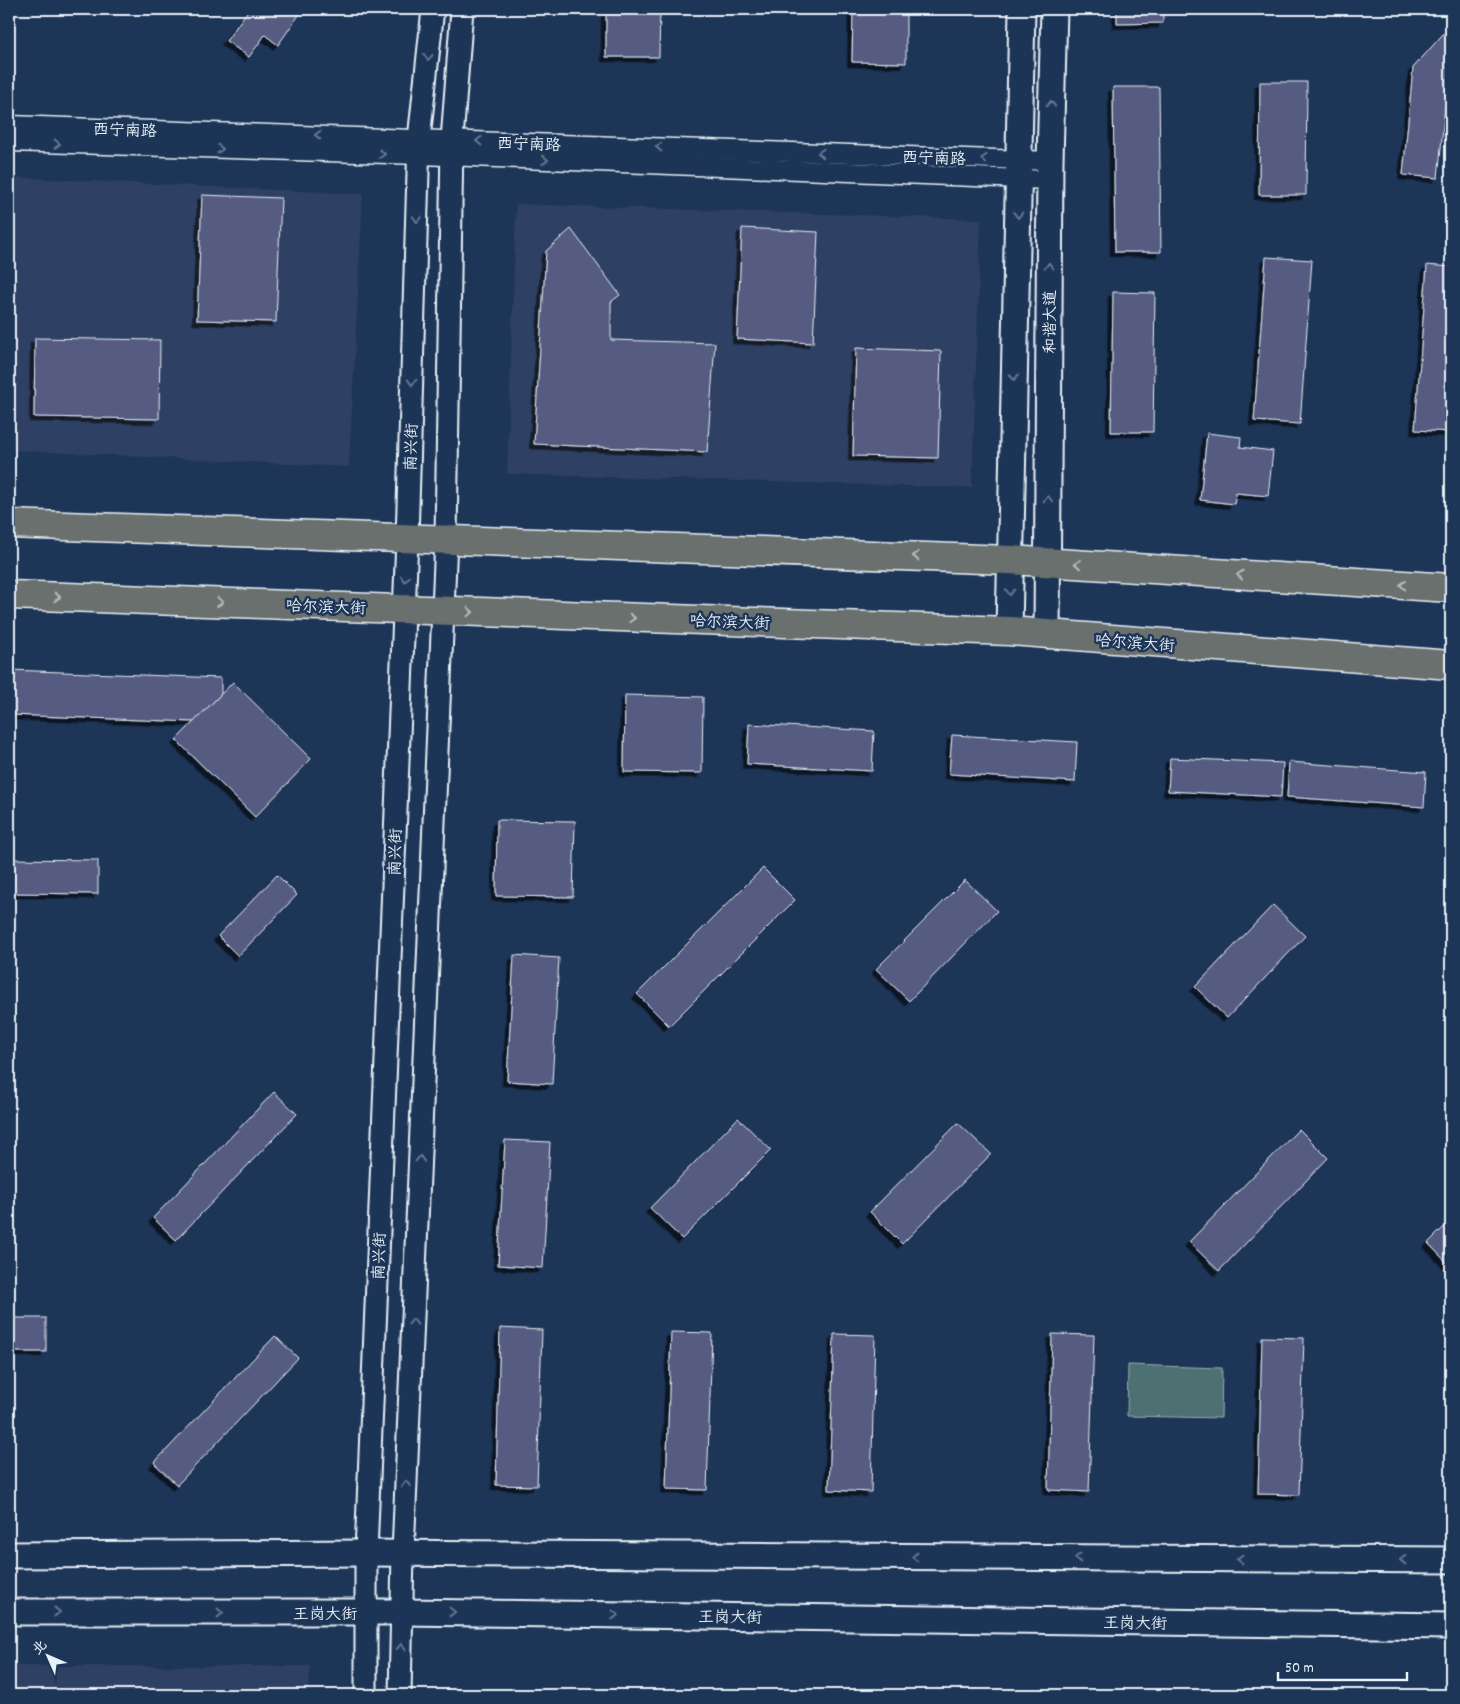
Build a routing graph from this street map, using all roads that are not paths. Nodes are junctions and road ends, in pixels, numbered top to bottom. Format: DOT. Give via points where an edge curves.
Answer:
graph roads {
  1 [pos="432,9"];
  2 [pos="462,9"];
  3 [pos="1022,9"];
  4 [pos="1054,9"];
  5 [pos="9,125"];
  6 [pos="9,142"];
  7 [pos="419,147"];
  8 [pos="452,148"];
  9 [pos="1019,169"];
  10 [pos="1050,171"];
  11 [pos="9,524"];
  12 [pos="407,539"];
  13 [pos="446,539"];
  14 [pos="1010,560"];
  15 [pos="1048,562"];
  16 [pos="1451,588"];
  17 [pos="9,595"];
  18 [pos="404,609"];
  19 [pos="443,611"];
  20 [pos="1009,632"];
  21 [pos="1047,635"];
  22 [pos="1451,665"];
  23 [pos="366,1553"];
  24 [pos="403,1554"];
  25 [pos="9,1555"];
  26 [pos="1451,1560"];
  27 [pos="9,1612"];
  28 [pos="403,1612"];
  29 [pos="368,1613"];
  30 [pos="1451,1626"];
  31 [pos="366,1695"];
  32 [pos="400,1695"];
  1 -- 7 [label="street, 南兴街, one-way"];
  2 -- 8 [label="street"];
  3 -- 9 [label="main road, 和谐大道"];
  10 -- 4 [label="main road, 和谐大道, one-way"];
  7 -- 5 [label="street, 西宁南路, one-way"];
  6 -- 7 [label="street, 西宁南路, one-way"];
  7 -- 8 [label="street, 西宁南路"];
  7 -- 12 [label="street, 南兴街, one-way"];
  8 -- 9 [label="street, 西宁南路"];
  8 -- 13 [label="street"];
  9 -- 10 [label="street, 西宁南路"];
  9 -- 14 [label="main road, 和谐大道, one-way"];
  15 -- 10 [label="main road, 和谐大道, one-way"];
  11 -- 12 [label="main road"];
  12 -- 13 [label="main road"];
  12 -- 18 [label="street, 南兴街, one-way"];
  14 -- 13 [label="main road, one-way"];
  13 -- 19 [label="street"];
  14 -- 15 [label="main road"];
  14 -- 20 [label="main road, 和谐大道, one-way"];
  16 -- 15 [label="main road, one-way"];
  15 -- 21 [label="main road, 和谐大道"];
  17 -- 18 [label="main road, 哈尔滨大街, one-way"];
  18 -- 19 [label="main road, 哈尔滨大街"];
  18 -- 23 [label="street, 南兴街"];
  19 -- 20 [label="main road, 哈尔滨大街, one-way"];
  24 -- 19 [label="street, one-way"];
  20 -- 21 [label="main road, 哈尔滨大街"];
  21 -- 22 [label="main road, 哈尔滨大街"];
  23 -- 24 [label="main road"];
  23 -- 25 [label="main road"];
  23 -- 29 [label="street, 南兴街"];
  26 -- 24 [label="main road, one-way"];
  24 -- 28 [label="street"];
  27 -- 29 [label="main road, 王岗大街, one-way"];
  28 -- 29 [label="main road, 王岗大街"];
  28 -- 30 [label="main road, 王岗大街, one-way"];
  32 -- 28 [label="street, one-way"];
  29 -- 31 [label="street, 南兴街"];
}
